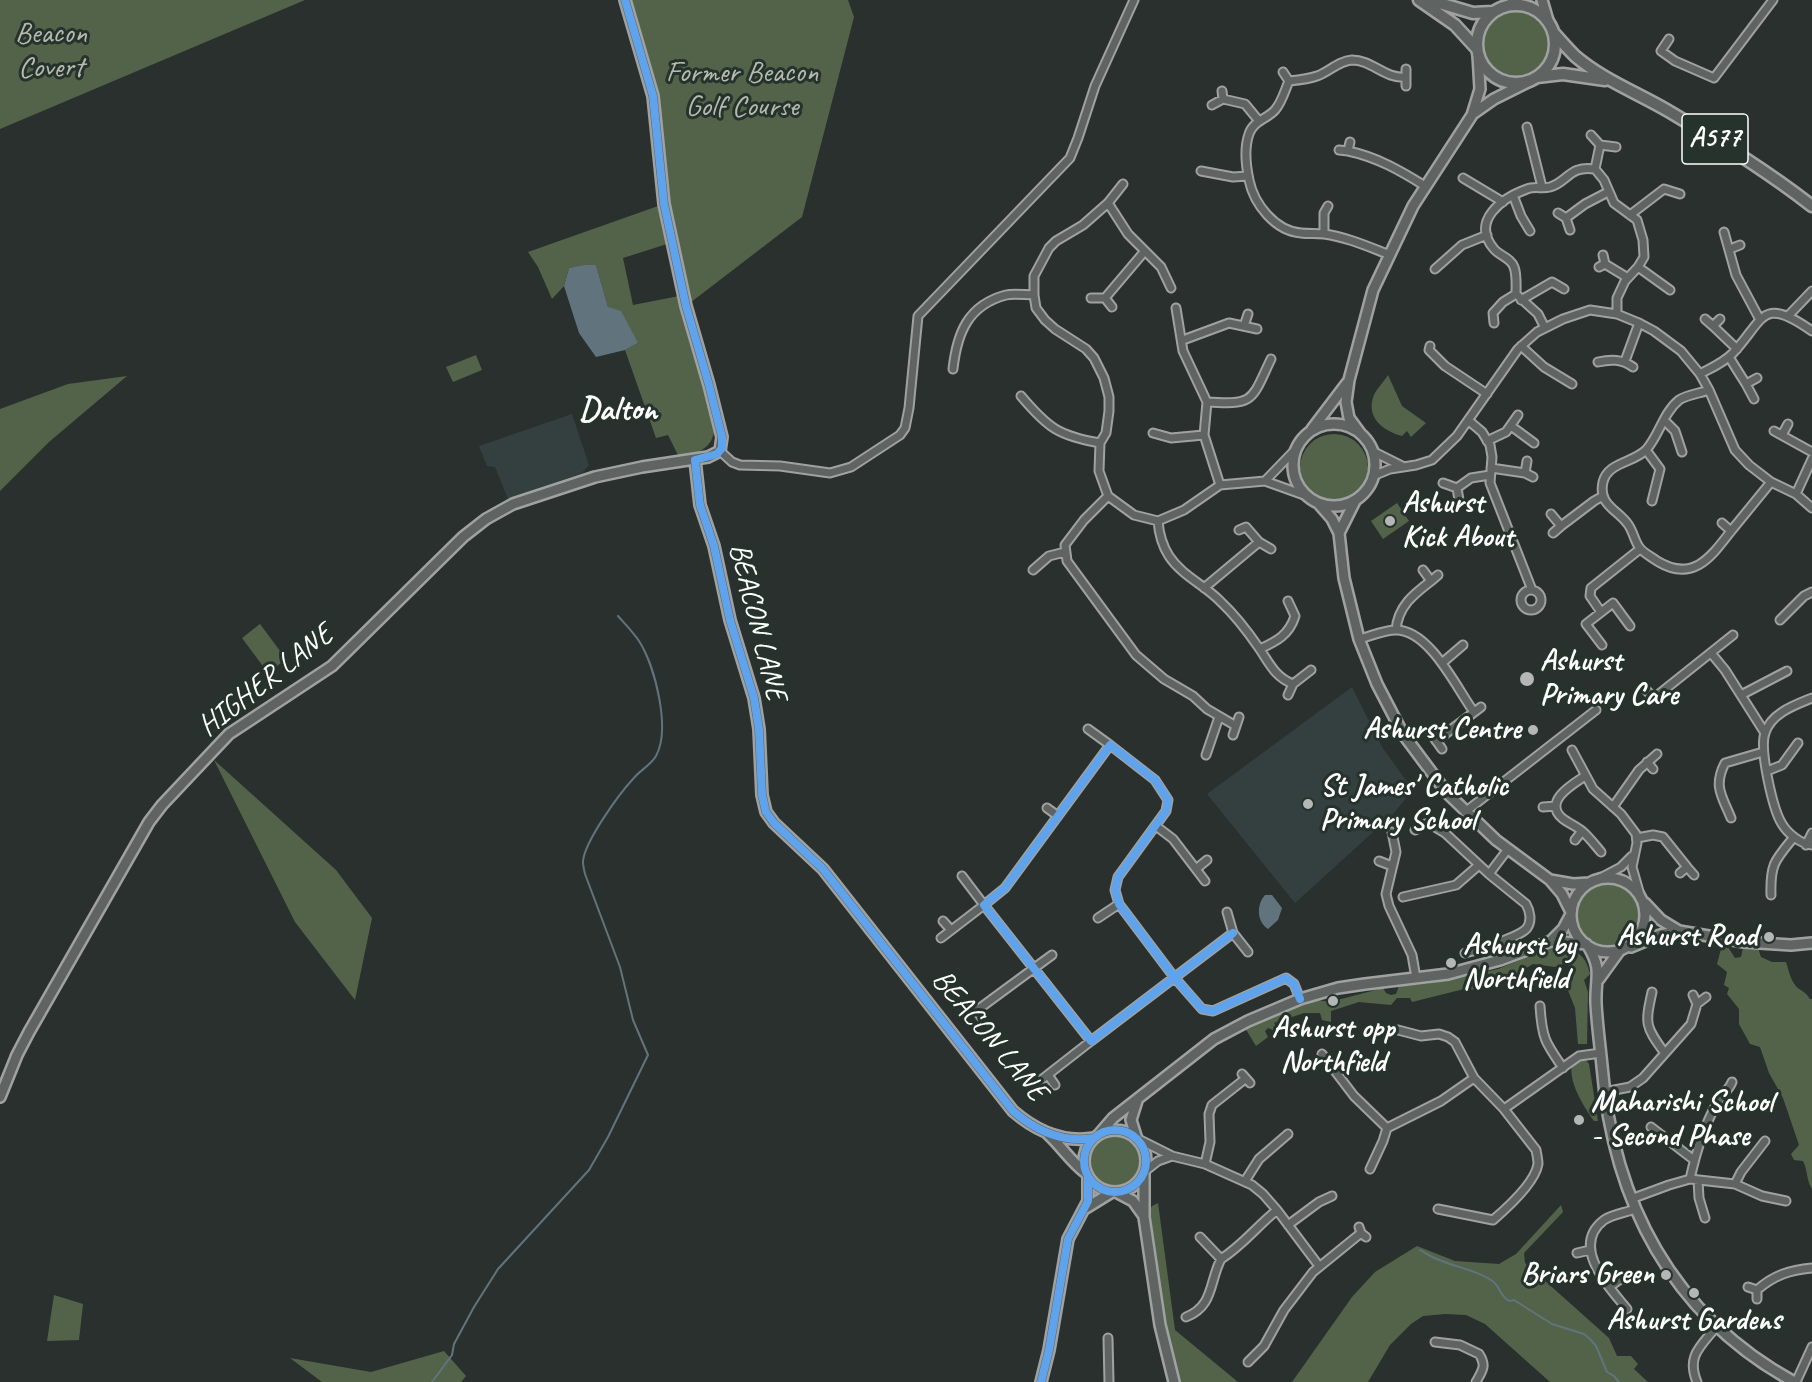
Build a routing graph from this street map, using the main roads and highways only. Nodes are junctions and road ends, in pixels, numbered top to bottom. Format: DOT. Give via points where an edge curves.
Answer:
graph roads {
  1 [pos="1419,0"];
  2 [pos="1429,0"];
  3 [pos="1493,12"];
  4 [pos="1551,28"];
  5 [pos="1478,52"];
  6 [pos="1533,79"];
  7 [pos="1611,81"];
  8 [pos="1812,206"];
  1 -- 5 [label="main road, A577" via="1455,25"];
  2 -- 3 [label="main road" via="1473,13"];
  3 -- 4 [label="main road, A577" via="1521,5 1544,17"];
  3 -- 5 [label="main road" via="1480,28"];
  4 -- 6 [label="main road" via="1553,57"];
  4 -- 7 [label="main road, A577" via="1574,55"];
  5 -- 6 [label="main road, A577" via="1490,73 1499,79 1509,83"];
  6 -- 7 [label="main road, A577" via="1563,74"];
  7 -- 8 [label="main road, A577" via="1722,143"];
}
